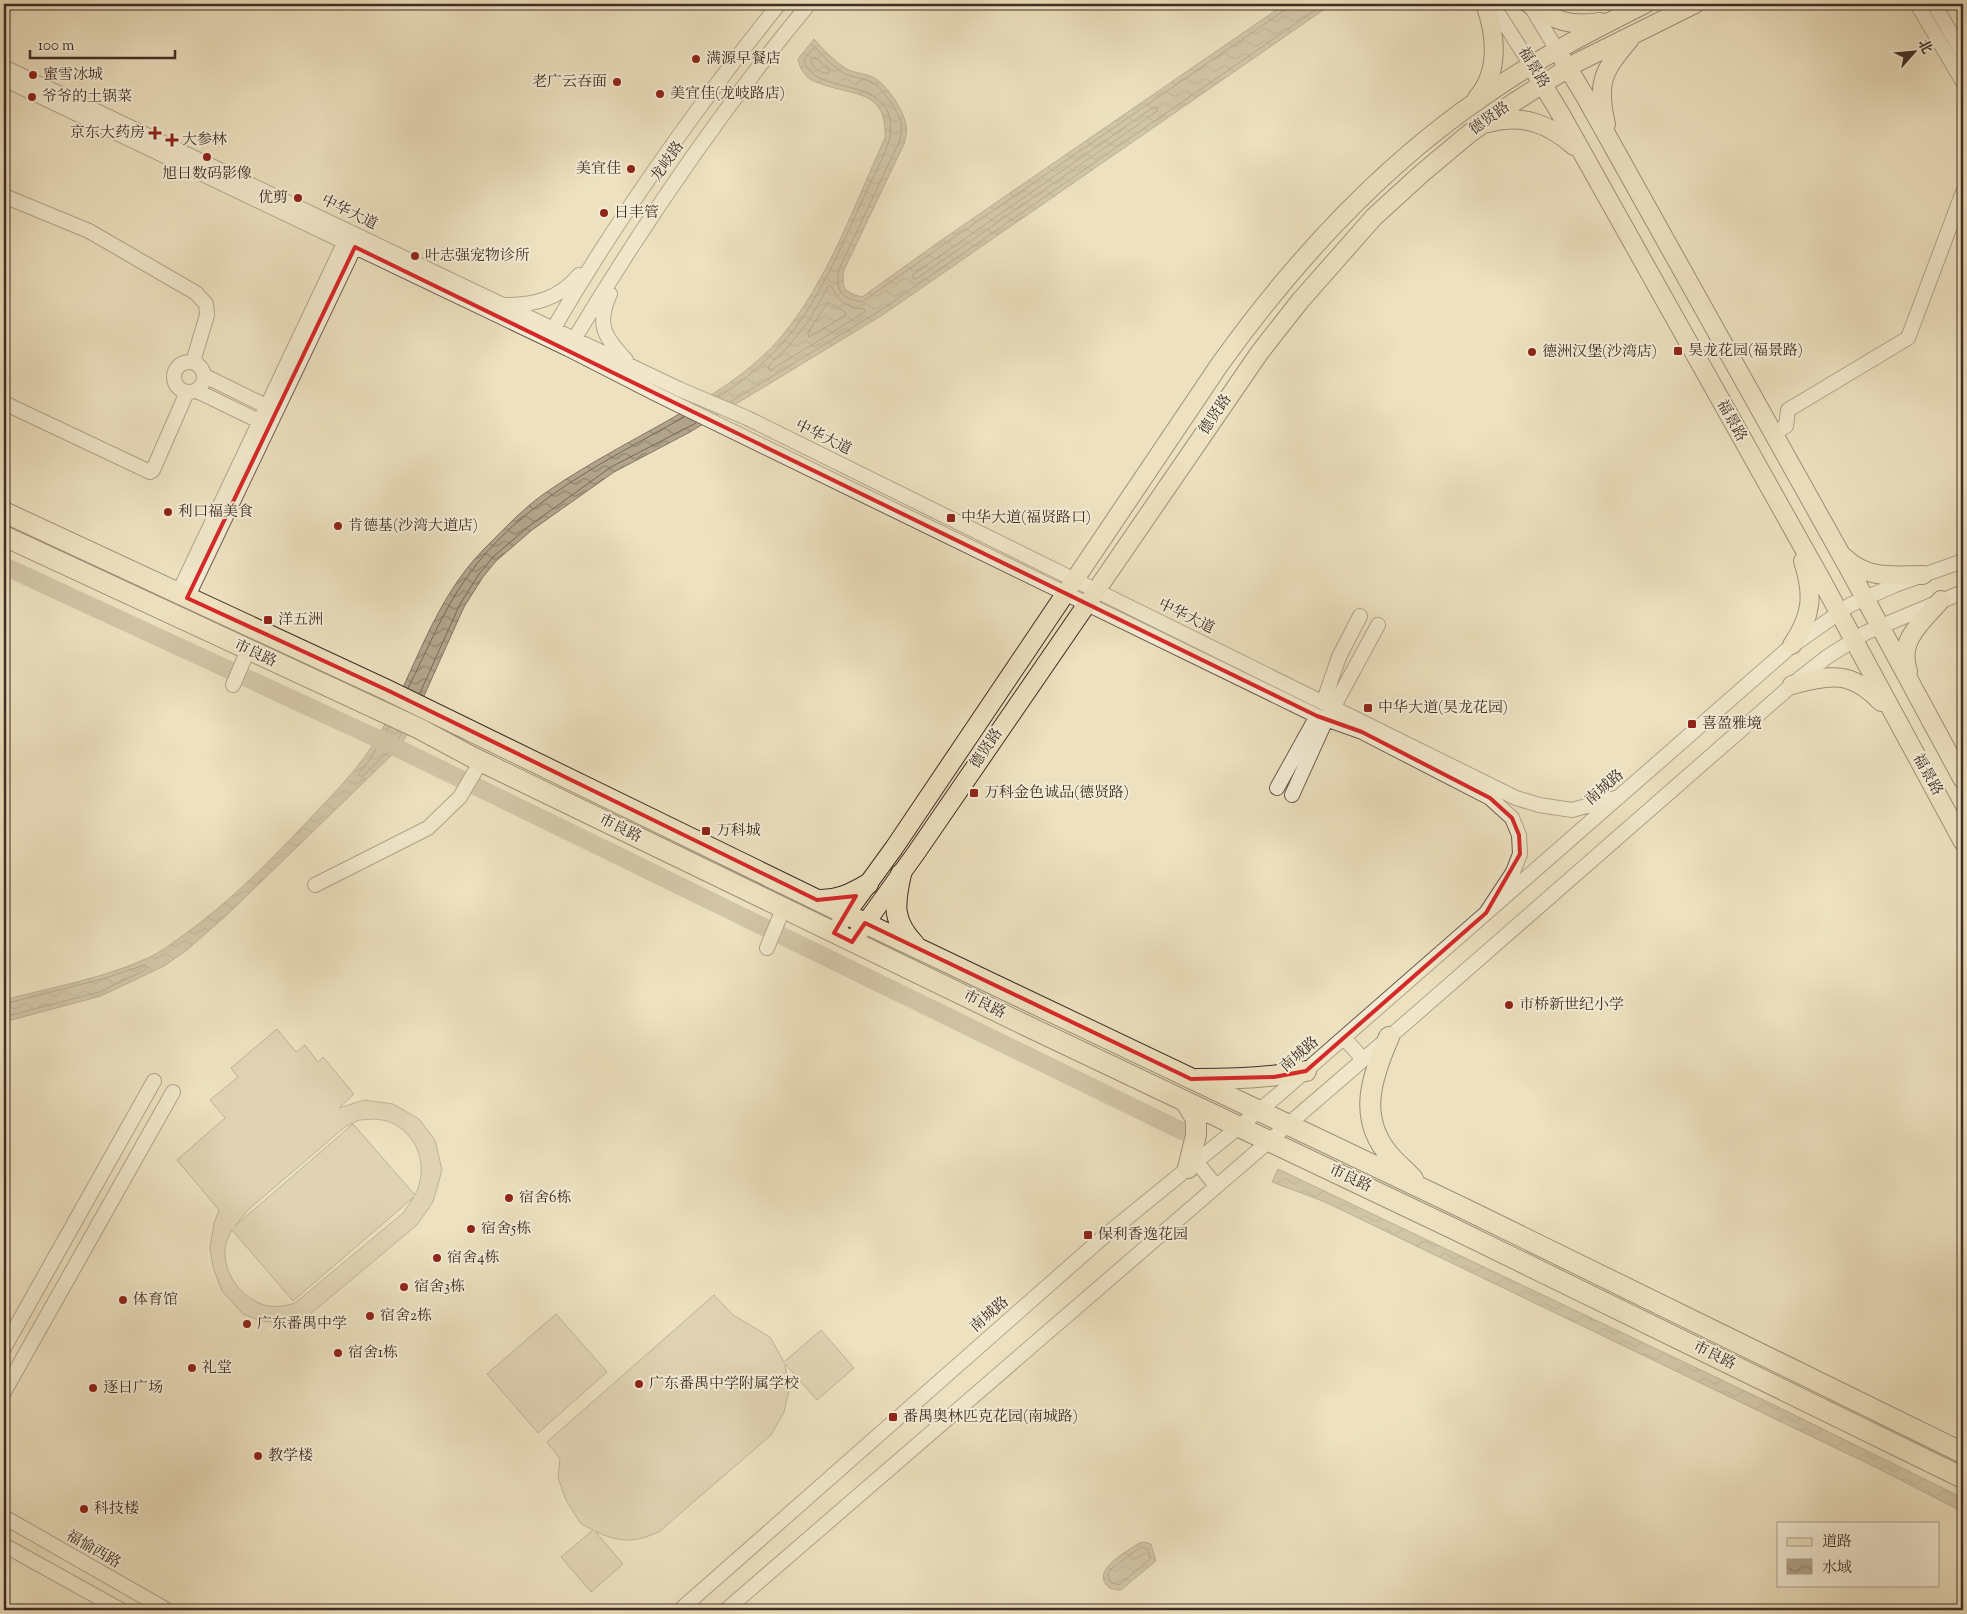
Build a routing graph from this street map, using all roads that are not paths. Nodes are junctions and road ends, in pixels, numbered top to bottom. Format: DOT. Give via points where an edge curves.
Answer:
graph roads {
  1 [pos="779,4"];
  2 [pos="809,4"];
  3 [pos="1484,4"];
  4 [pos="1492,4"];
  5 [pos="1529,4"];
  6 [pos="1645,4"];
  7 [pos="1695,4"];
  8 [pos="1918,4"];
  9 [pos="1934,4"];
  10 [pos="1613,20"];
  11 [pos="1634,34"];
  12 [pos="1557,50"];
  13 [pos="1963,54"];
  14 [pos="1531,65"];
  15 [pos="4,67"];
  16 [pos="1568,68"];
  17 [pos="4,79"];
  18 [pos="1963,82"];
  19 [pos="1543,84"];
  20 [pos="1472,104"];
  21 [pos="1480,126"];
  22 [pos="1611,144"];
  23 [pos="1584,157"];
  24 [pos="1963,192"];
  25 [pos="4,196"];
  26 [pos="620,224"];
  27 [pos="352,239"];
  28 [pos="636,241"];
  29 [pos="502,305"];
  30 [pos="551,334"];
  31 [pos="571,344"];
  32 [pos="192,362"];
  33 [pos="634,368"];
  34 [pos="205,376"];
  35 [pos="192,391"];
  36 [pos="4,403"];
  37 [pos="266,406"];
  38 [pos="259,421"];
  39 [pos="1773,434"];
  40 [pos="4,512"];
  41 [pos="1792,528"];
  42 [pos="4,536"];
  43 [pos="1839,551"];
  44 [pos="1963,561"];
  45 [pos="1923,575"];
  46 [pos="1070,587"];
  47 [pos="1963,592"];
  48 [pos="182,596"];
  49 [pos="1092,597"];
  50 [pos="1865,598"];
  51 [pos="1941,600"];
  52 [pos="1135,610"];
  53 [pos="1838,612"];
  54 [pos="1360,616"];
  55 [pos="1127,623"];
  56 [pos="1378,625"];
  57 [pos="1880,626"];
  58 [pos="1854,640"];
  59 [pos="1792,645"];
  60 [pos="247,655"];
  61 [pos="233,685"];
  62 [pos="1792,685"];
  63 [pos="1916,693"];
  64 [pos="1325,712"];
  65 [pos="1896,719"];
  66 [pos="478,765"];
  67 [pos="1963,780"];
  68 [pos="1277,788"];
  69 [pos="1492,793"];
  70 [pos="1292,795"];
  71 [pos="1619,797"];
  72 [pos="1963,842"];
  73 [pos="901,874"];
  74 [pos="868,884"];
  75 [pos="315,886"];
  76 [pos="817,900"];
  77 [pos="782,913"];
  78 [pos="1486,913"];
  79 [pos="846,914"];
  80 [pos="865,923"];
  81 [pos="834,933"];
  82 [pos="852,942"];
  83 [pos="767,948"];
  84 [pos="918,949"];
  85 [pos="1344,1038"];
  86 [pos="1388,1038"];
  87 [pos="1363,1059"];
  88 [pos="1306,1071"];
  89 [pos="1191,1079"];
  90 [pos="154,1081"];
  91 [pos="173,1092"];
  92 [pos="1185,1101"];
  93 [pos="1258,1111"];
  94 [pos="1287,1125"];
  95 [pos="1239,1127"];
  96 [pos="1268,1141"];
  97 [pos="1192,1165"];
  98 [pos="1216,1186"];
  99 [pos="1425,1190"];
  100 [pos="4,1348"];
  101 [pos="4,1392"];
  102 [pos="1963,1453"];
  103 [pos="1963,1478"];
  104 [pos="4,1507"];
  105 [pos="4,1517"];
  106 [pos="18,1526"];
  107 [pos="4,1546"];
  108 [pos="121,1610"];
  109 [pos="167,1610"];
  110 [pos="680,1610"];
  111 [pos="726,1610"];
  1 -- 26 [label="street, 龙岐路" via="715,88"];
  2 -- 28 [label="street, 龙岐路" via="734,97"];
  3 -- 20 [label="main road" via="1493,36 1493,63 1484,90"];
  4 -- 14 [label="street, 福景路"];
  5 -- 10 [label="main road" via="1563,22"];
  5 -- 12 [label="street, 福景路"];
  6 -- 10 [label="main road, 德贤路"];
  7 -- 11 [label="main road, 德贤路"];
  8 -- 18 [label="street"];
  9 -- 13 [label="street"];
  10 -- 12 [label="main road, 德贤路"];
  11 -- 16 [label="main road, 德贤路"];
  11 -- 22 [label="main road" via="1609,66 1602,85 1602,108"];
  12 -- 14 [label="main road, 德贤路"];
  12 -- 16 [label="main road, 福景路"];
  14 -- 19 [label="main road, 福景路"];
  14 -- 20 [label="main road, 德贤路"];
  15 -- 27 [label="street, 中华大道"];
  16 -- 19 [label="main road, 德贤路"];
  16 -- 22 [label="main road, 福景路"];
  17 -- 27 [label="street, 中华大道"];
  19 -- 21 [label="main road, 德贤路"];
  19 -- 23 [label="main road, 福景路"];
  20 -- 46 [label="main road, 德贤路" via="1357,200 1281,285 1220,364"];
  21 -- 23 [label="main road" via="1504,119 1532,122 1558,132"];
  21 -- 49 [label="main road, 德贤路" via="1374,217 1300,301 1241,378"];
  22 -- 39 [label="main road, 福景路"];
  23 -- 41 [label="main road, 福景路"];
  24 -- 39 [label="street" via="1908,338 1788,410 1786,426"];
  25 -- 32 [label="street" via="89,231 196,294 206,304 207,315"];
  26 -- 29 [label="street" via="567,289 536,303"];
  26 -- 30 [label="street, 龙岐路"];
  27 -- 29 [label="street, 中华大道"];
  27 -- 30 [label="street, 中华大道"];
  27 -- 37 [label="street"];
  27 -- 48 [label="street"];
  28 -- 31 [label="street, 龙岐路"];
  28 -- 33 [label="street" via="603,308 602,320 609,341"];
  29 -- 30 [label="street, 中华大道"];
  30 -- 31 [label="street, 中华大道"];
  31 -- 33 [label="street, 中华大道"];
  31 -- 46 [label="street, 中华大道" via="662,397"];
  32 -- 34 [label="street" via="202,368"];
  32 -- 35 [label="street" via="180,364 174,372 175,383 182,391"];
  33 -- 46 [label="street, 中华大道" via="747,418"];
  34 -- 35 [label="street" via="203,385"];
  34 -- 37 [label="street"];
  35 -- 36 [label="street" via="150,472"];
  35 -- 38 [label="street"];
  37 -- 38 [label="street"];
  38 -- 48 [label="street"];
  39 -- 43 [label="main road, 福景路"];
  40 -- 48 [label="highway, 市良路"];
  41 -- 53 [label="main road, 福景路"];
  41 -- 59 [label="main road" via="1810,591 1807,618"];
  42 -- 60 [label="highway, 市良路"];
  43 -- 45 [label="main road" via="1866,572"];
  43 -- 50 [label="main road, 福景路"];
  44 -- 45 [label="street, 南城路"];
  45 -- 50 [label="street, 南城路"];
  46 -- 49 [label="street"];
  46 -- 74 [label="main road, 德贤路"];
  47 -- 51 [label="street"];
  48 -- 76 [label="highway, 市良路" via="433,712"];
  49 -- 52 [label="street, 中华大道"];
  49 -- 55 [label="street, 中华大道"];
  49 -- 73 [label="main road, 德贤路"];
  50 -- 53 [label="street, 南城路"];
  50 -- 57 [label="main road, 福景路"];
  51 -- 57 [label="street"];
  51 -- 63 [label="main road" via="1908,639 1906,668"];
  52 -- 55 [label="street"];
  52 -- 64 [label="street, 中华大道"];
  53 -- 58 [label="main road, 福景路"];
  53 -- 59 [label="street, 南城路"];
  54 -- 64 [label="street" via="1339,657"];
  55 -- 64 [label="street, 中华大道"];
  56 -- 64 [label="street"];
  57 -- 58 [label="street"];
  57 -- 63 [label="main road, 福景路"];
  58 -- 62 [label="street"];
  58 -- 65 [label="main road, 福景路"];
  59 -- 71 [label="street, 南城路"];
  60 -- 61 [label="street"];
  60 -- 66 [label="highway, 市良路" via="420,729"];
  62 -- 65 [label="main road" via="1820,677 1851,679 1870,690"];
  62 -- 86 [label="street"];
  63 -- 67 [label="main road, 福景路"];
  64 -- 68 [label="street"];
  64 -- 69 [label="street, 中华大道"];
  64 -- 70 [label="street"];
  65 -- 72 [label="main road, 福景路"];
  66 -- 75 [label="street" via="460,797 428,828"];
  66 -- 77 [label="highway, 市良路"];
  69 -- 71 [label="street, 中华大道" via="1572,810"];
  69 -- 78 [label="street, 中华大道" via="1512,818 1519,835 1520,854 1513,872"];
  71 -- 78 [label="street, 南城路"];
  73 -- 80 [label="main road, 德贤路"];
  73 -- 84 [label="highway" via="896,911 904,934"];
  74 -- 76 [label="highway" via="837,899"];
  74 -- 79 [label="main road, 德贤路"];
  76 -- 79 [label="highway, 市良路"];
  77 -- 81 [label="highway, 市良路"];
  77 -- 83 [label="street"];
  78 -- 85 [label="street, 南城路"];
  79 -- 80 [label="highway, 市良路"];
  79 -- 81 [label="main road, 德贤路"];
  80 -- 82 [label="main road, 德贤路"];
  80 -- 84 [label="highway, 市良路"];
  81 -- 82 [label="highway, 市良路"];
  82 -- 92 [label="highway, 市良路"];
  84 -- 89 [label="highway, 市良路"];
  85 -- 87 [label="street"];
  85 -- 88 [label="street, 南城路"];
  86 -- 87 [label="street"];
  86 -- 99 [label="highway" via="1370,1091 1373,1128 1390,1156"];
  87 -- 94 [label="street"];
  88 -- 89 [label="highway" via="1246,1079"];
  88 -- 93 [label="street, 南城路"];
  89 -- 93 [label="highway, 市良路"];
  90 -- 100 [label="street"];
  91 -- 101 [label="street"];
  92 -- 95 [label="highway, 市良路"];
  92 -- 97 [label="highway" via="1196,1120"];
  93 -- 94 [label="highway, 市良路"];
  93 -- 95 [label="street, 南城路"];
  94 -- 96 [label="street"];
  94 -- 99 [label="highway, 市良路"];
  95 -- 96 [label="highway, 市良路"];
  95 -- 97 [label="street, 南城路"];
  96 -- 98 [label="street"];
  96 -- 103 [label="highway, 市良路"];
  97 -- 98 [label="street"];
  97 -- 110 [label="street, 南城路" via="1094,1245"];
  98 -- 111 [label="street"];
  99 -- 102 [label="highway, 市良路"];
  104 -- 106 [label="street"];
  105 -- 106 [label="street, 福愉西路"];
  106 -- 109 [label="street, 福愉西路"];
  107 -- 108 [label="street"];
}
